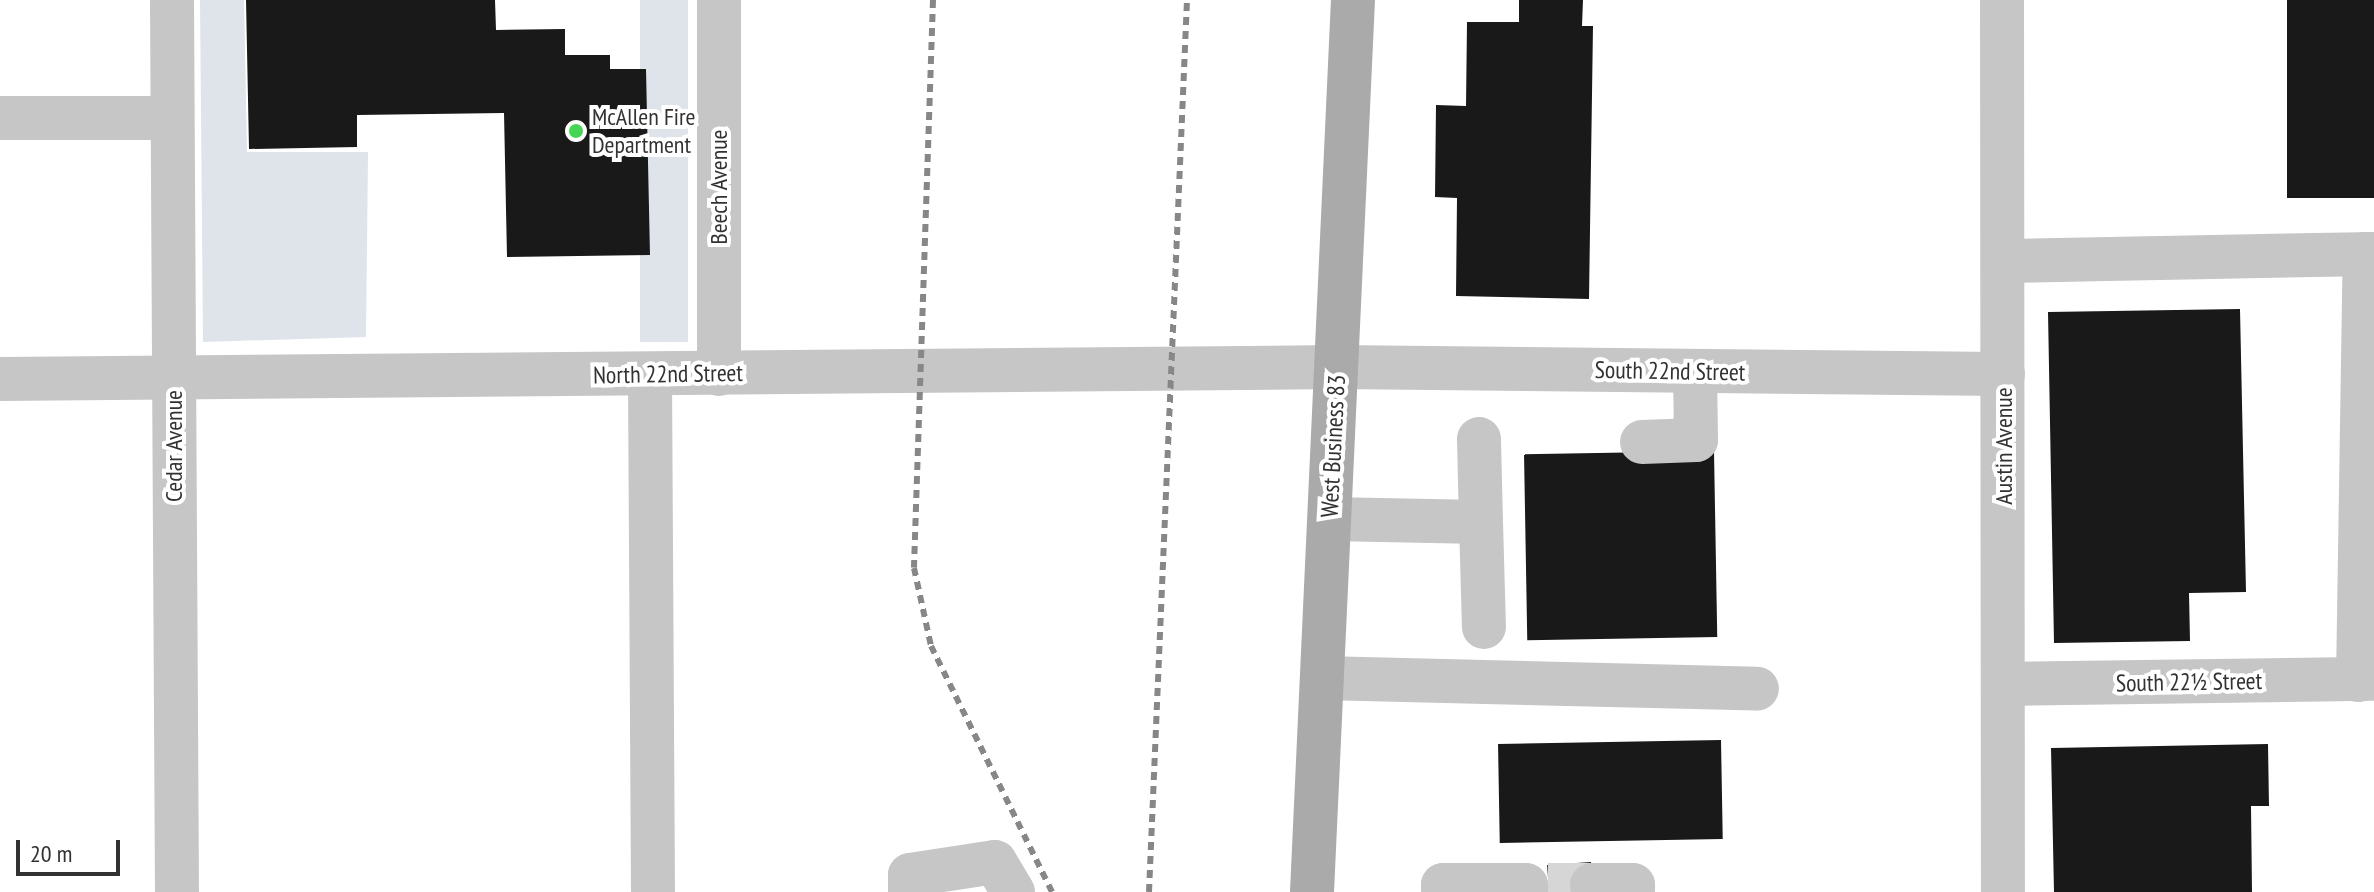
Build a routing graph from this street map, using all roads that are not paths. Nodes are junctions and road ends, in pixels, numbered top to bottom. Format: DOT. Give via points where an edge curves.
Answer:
graph roads {
  1 [pos="172,0"];
  2 [pos="719,0"];
  3 [pos="1353,0"];
  4 [pos="2002,0"];
  5 [pos="0,118"];
  6 [pos="172,118"];
  7 [pos="2370,254"];
  8 [pos="2003,261"];
  9 [pos="1336,367"];
  10 [pos="1695,371"];
  11 [pos="719,374"];
  12 [pos="2003,374"];
  13 [pos="650,375"];
  14 [pos="0,379"];
  15 [pos="174,379"];
  16 [pos="1479,439"];
  17 [pos="1642,442"];
  18 [pos="1330,519"];
  19 [pos="1481,522"];
  20 [pos="1484,627"];
  21 [pos="1322,678"];
  22 [pos="2366,680"];
  23 [pos="2004,684"];
  24 [pos="1757,689"];
  25 [pos="1534,888"];
  26 [pos="177,892"];
  27 [pos="653,892"];
  28 [pos="910,892"];
  29 [pos="1013,892"];
  30 [pos="1312,892"];
  31 [pos="1443,892"];
  32 [pos="2003,892"];
  1 -- 6 [label="street, Cedar Avenue"];
  2 -- 11 [label="street, Beech Avenue"];
  3 -- 9 [label="main road, West Business 83"];
  4 -- 8 [label="street, Austin Avenue"];
  5 -- 6 [label="street"];
  6 -- 15 [label="street, Cedar Avenue"];
  7 -- 8 [label="street"];
  7 -- 22 [label="street"];
  8 -- 12 [label="street, Austin Avenue"];
  9 -- 10 [label="street, South 22nd Street"];
  9 -- 11 [label="street, North 22nd Street"];
  9 -- 18 [label="main road, West Business 83"];
  10 -- 12 [label="street, South 22nd Street"];
  10 -- 17 [label="street" via="1696,440"];
  11 -- 13 [label="street, North 22nd Street"];
  12 -- 23 [label="street, Austin Avenue"];
  13 -- 15 [label="street, North 22nd Street"];
  13 -- 27 [label="street"];
  14 -- 15 [label="street, North 22nd Street"];
  15 -- 26 [label="street, Cedar Avenue"];
  16 -- 19 [label="street"];
  18 -- 19 [label="street"];
  18 -- 21 [label="main road, West Business 83"];
  19 -- 20 [label="street"];
  21 -- 24 [label="street"];
  21 -- 30 [label="main road, West Business 83"];
  22 -- 23 [label="street, South 22½ Street"];
  23 -- 32 [label="street, Austin Avenue"];
  25 -- 31 [label="street" via="1443,885"];
  28 -- 29 [label="street" via="910,875 995,862"];
}
